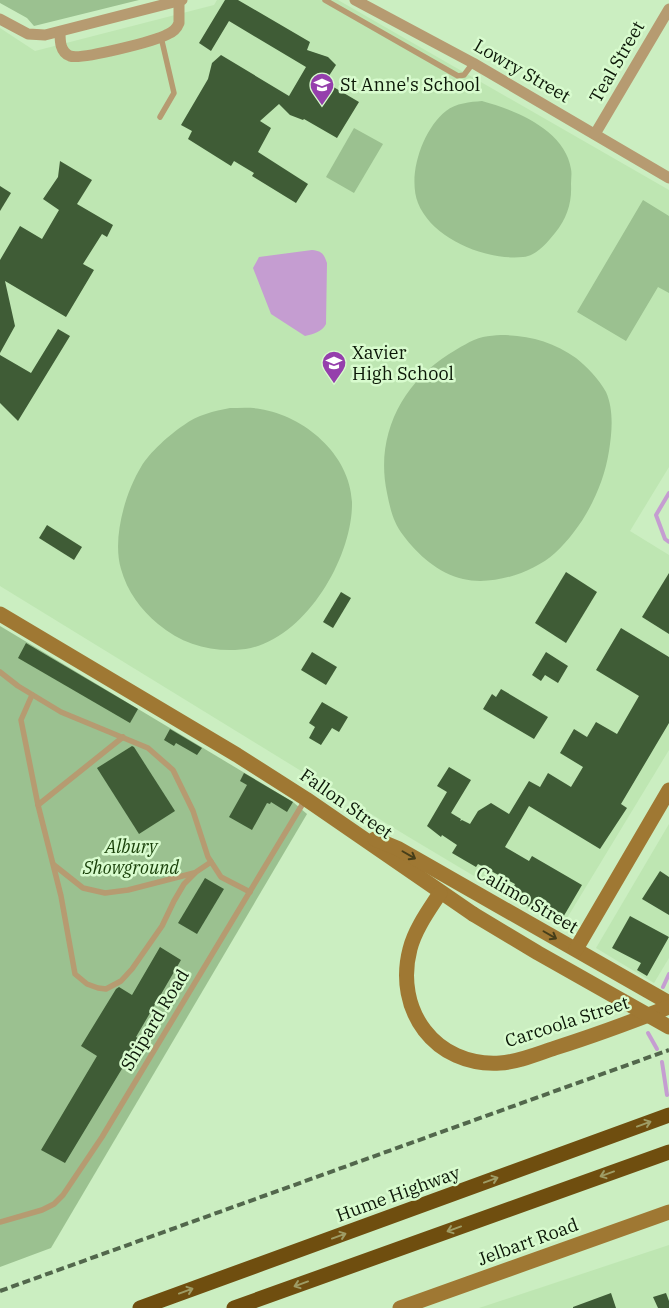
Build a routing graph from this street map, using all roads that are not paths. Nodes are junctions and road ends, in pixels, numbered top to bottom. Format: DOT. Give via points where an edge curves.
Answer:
graph roads {
  1 [pos="181,0"];
  2 [pos="325,0"];
  3 [pos="355,0"];
  4 [pos="669,8"];
  5 [pos="0,19"];
  6 [pos="60,32"];
  7 [pos="161,37"];
  8 [pos="473,63"];
  9 [pos="160,117"];
  10 [pos="595,134"];
  11 [pos="669,178"];
  12 [pos="0,614"];
  13 [pos="0,672"];
  14 [pos="32,695"];
  15 [pos="123,737"];
  16 [pos="669,790"];
  17 [pos="306,799"];
  18 [pos="38,805"];
  19 [pos="348,828"];
  20 [pos="211,862"];
  21 [pos="53,865"];
  22 [pos="196,872"];
  23 [pos="250,892"];
  24 [pos="440,892"];
  25 [pos="576,949"];
  26 [pos="669,1005"];
  27 [pos="669,1027"];
  28 [pos="669,1115"];
  29 [pos="669,1152"];
  30 [pos="669,1212"];
  31 [pos="0,1222"];
  32 [pos="424,1304"];
  33 [pos="140,1308"];
  34 [pos="234,1308"];
  35 [pos="400,1308"];
  1 -- 6 [label="street"];
  1 -- 7 [label="street" via="177,26"];
  2 -- 8 [label="lane" via="458,76 464,75"];
  3 -- 8 [label="street, Lowry Street"];
  4 -- 10 [label="street, Teal Street"];
  5 -- 6 [label="street" via="28,34"];
  6 -- 7 [label="street" via="64,51 75,57 99,54"];
  7 -- 9 [label="lane" via="174,93"];
  8 -- 10 [label="street, Lowry Street"];
  10 -- 11 [label="street, Lowry Street"];
  12 -- 17 [label="street, Fallon Street" via="237,754"];
  13 -- 14 [label="lane"];
  14 -- 15 [label="lane" via="61,712"];
  14 -- 18 [label="lane" via="21,720"];
  15 -- 18 [label="lane"];
  15 -- 20 [label="lane" via="148,748 173,770 193,811"];
  16 -- 25 [label="street, Calimo Street"];
  17 -- 19 [label="street, Fallon Street"];
  17 -- 23 [label="lane, Shipard Road"];
  18 -- 21 [label="lane"];
  19 -- 24 [label="street, Fallon Street"];
  19 -- 25 [label="street, Calimo Street, one-way" via="399,849"];
  20 -- 22 [label="lane"];
  20 -- 23 [label="lane" via="221,877"];
  21 -- 22 [label="lane" via="83,888 105,893"];
  21 -- 22 [label="lane" via="75,974 87,984 106,989 121,981 132,969 162,926 184,884"];
  23 -- 31 [label="lane, Shipard Road" via="102,1137 63,1195 42,1210"];
  24 -- 26 [label="street, Carcoola Street" via="414,936 407,959 406,982 409,1004 420,1024 445,1049 467,1059 488,1063 514,1061 604,1033"];
  24 -- 27 [label="street, Fallon Street, bridge" via="538,953"];
  25 -- 26 [label="street"];
  33 -- 28 [label="highway, Hume Highway, one-way"];
  29 -- 34 [label="highway, one-way"];
  30 -- 32 [label="street, Jelbart Road"];
  32 -- 35 [label="street, Jelbart Road"];
}
